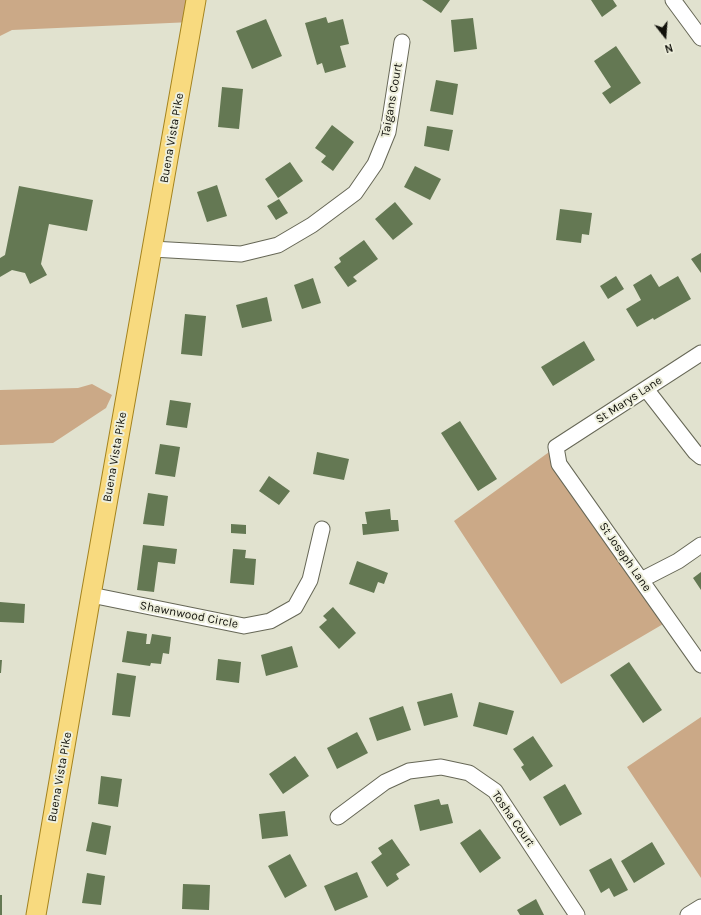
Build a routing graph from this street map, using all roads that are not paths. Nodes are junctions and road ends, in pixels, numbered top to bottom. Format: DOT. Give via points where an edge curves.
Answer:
graph roads {
  1 [pos="196,0"];
  2 [pos="673,0"];
  3 [pos="701,38"];
  4 [pos="402,42"];
  5 [pos="152,249"];
  6 [pos="701,353"];
  7 [pos="646,389"];
  8 [pos="556,447"];
  9 [pos="701,457"];
  10 [pos="322,528"];
  11 [pos="701,545"];
  12 [pos="641,580"];
  13 [pos="91,595"];
  14 [pos="701,665"];
  15 [pos="338,818"];
  16 [pos="701,907"];
  17 [pos="36,915"];
  18 [pos="577,915"];
  19 [pos="688,915"];
  1 -- 5 [label="main road, Buena Vista Pike"];
  2 -- 3 [label="street"];
  4 -- 5 [label="street, Taigans Court" via="388,132 375,164 355,193 312,225 278,245 241,254"];
  5 -- 13 [label="main road, Buena Vista Pike"];
  6 -- 7 [label="street, St Marys Lane"];
  7 -- 8 [label="street, St Marys Lane"];
  7 -- 9 [label="street"];
  8 -- 12 [label="street, St Joseph Lane" via="559,464"];
  10 -- 13 [label="street, Shawnwood Circle" via="310,580 295,607 270,621 244,626"];
  11 -- 12 [label="street" via="678,561"];
  12 -- 14 [label="street, St Joseph Lane"];
  13 -- 17 [label="main road, Buena Vista Pike"];
  15 -- 18 [label="street, Tosha Court" via="385,782 409,771 441,767 469,773 495,791"];
  16 -- 19 [label="street"];
}
